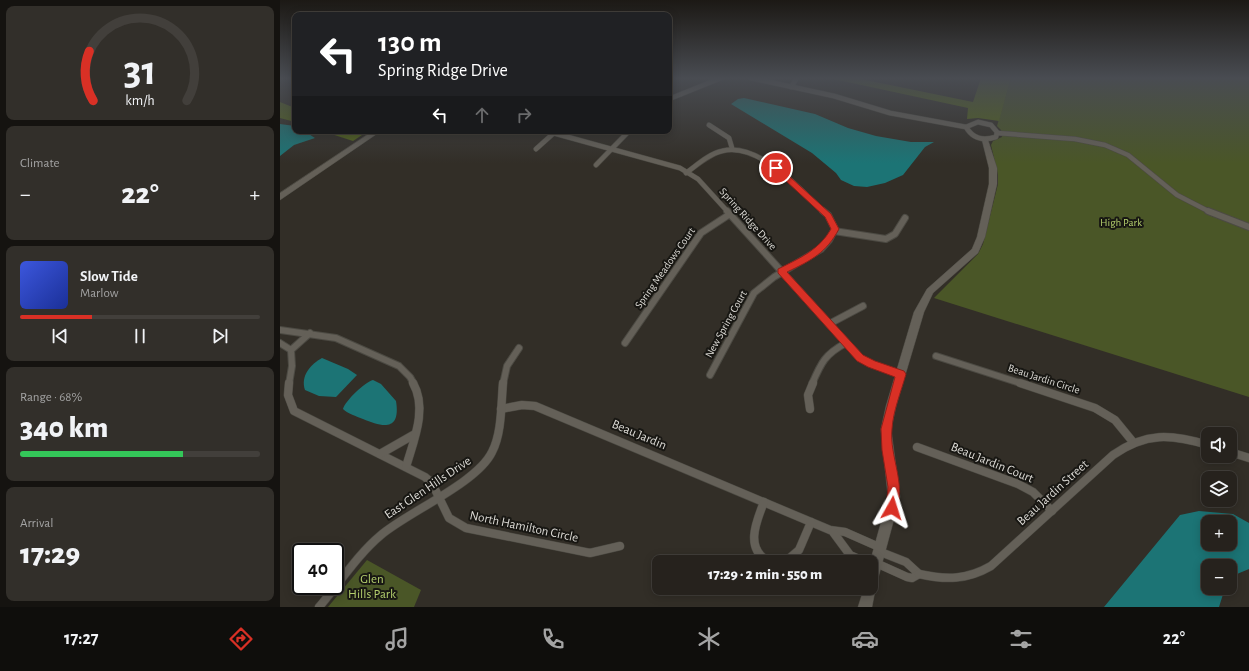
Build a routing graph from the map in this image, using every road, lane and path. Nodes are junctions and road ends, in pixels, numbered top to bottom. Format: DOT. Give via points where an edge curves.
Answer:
graph roads {
  1 [pos="868,106"];
  2 [pos="709,125"];
  3 [pos="966,127"];
  4 [pos="374,134"];
  5 [pos="553,134"];
  6 [pos="562,134"];
  7 [pos="626,134"];
  8 [pos="997,134"];
  9 [pos="985,140"];
  10 [pos="612,148"];
  11 [pos="732,148"];
  12 [pos="536,149"];
  13 [pos="596,164"];
  14 [pos="686,172"];
  15 [pos="280,197"];
  16 [pos="730,214"];
  17 [pos="905,218"];
  18 [pos="1249,227"];
  19 [pos="834,231"];
  20 [pos="782,271"];
  21 [pos="863,306"];
  22 [pos="829,324"];
  23 [pos="280,330"];
  24 [pos="310,333"];
  25 [pos="280,343"];
  26 [pos="846,343"];
  27 [pos="625,344"];
  28 [pos="519,348"];
  29 [pos="291,350"];
  30 [pos="936,356"];
  31 [pos="901,374"];
  32 [pos="710,375"];
  33 [pos="501,409"];
  34 [pos="810,409"];
  35 [pos="414,434"];
  36 [pos="1133,442"];
  37 [pos="1201,443"];
  38 [pos="917,447"];
  39 [pos="380,454"];
  40 [pos="1237,454"];
  41 [pos="1249,458"];
  42 [pos="406,467"];
  43 [pos="438,497"];
  44 [pos="764,502"];
  45 [pos="1052,511"];
  46 [pos="811,522"];
  47 [pos="833,532"];
  48 [pos="620,546"];
  49 [pos="879,549"];
  50 [pos="760,555"];
  51 [pos="795,555"];
  52 [pos="850,555"];
  53 [pos="876,555"];
  54 [pos="878,566"];
  55 [pos="919,574"];
  56 [pos="868,595"];
  57 [pos="319,607"];
  58 [pos="865,607"];
  1 -- 3 [label="street"];
  2 -- 11 [label="street" via="726,136"];
  3 -- 8 [label="street" via="975,122 987,123 996,129"];
  3 -- 9 [label="street" via="971,135"];
  4 -- 15 [label="street"];
  5 -- 12 [label="street"];
  6 -- 10 [label="street, Spring Ridge Drive"];
  7 -- 10 [label="street"];
  8 -- 9 [label="street" via="994,138"];
  8 -- 18 [label="street" via="1067,137 1109,146 1138,161 1178,196"];
  9 -- 31 [label="street" via="993,184 981,237 975,251 930,291 919,312"];
  10 -- 13 [label="street"];
  10 -- 14 [label="street, Spring Ridge Drive" via="662,162"];
  11 -- 14 [label="street" via="720,150"];
  11 -- 19 [label="street" via="768,162 776,168 828,216 834,225"];
  14 -- 16 [label="street, Spring Ridge Drive" via="698,179"];
  16 -- 20 [label="street, Spring Ridge Drive"];
  16 -- 27 [label="street, Spring Meadows Court" via="701,233"];
  17 -- 19 [label="street" via="895,234 886,239"];
  19 -- 20 [label="street, New Spring Court" via="814,255"];
  20 -- 22 [label="street, Spring Ridge Drive"];
  20 -- 32 [label="street, New Spring Court" via="762,284 754,293"];
  21 -- 22 [label="street"];
  22 -- 26 [label="street, Spring Ridge Drive"];
  23 -- 24 [label="street"];
  24 -- 29 [label="street"];
  24 -- 35 [label="street" via="336,338 408,372 415,383 421,405"];
  25 -- 29 [label="street"];
  26 -- 31 [label="street, Spring Ridge Drive" via="860,358"];
  26 -- 34 [label="street" via="831,351 820,366 808,395"];
  28 -- 33 [label="street, East Glen Hills Drive" via="504,374"];
  29 -- 39 [label="street" via="292,364 284,390 287,403 294,411"];
  30 -- 36 [label="street, Beau Jardin Circle" via="1095,408 1115,420"];
  31 -- 49 [label="street" via="886,429 894,497"];
  33 -- 43 [label="street, East Glen Hills Drive" via="497,440 488,458 474,473"];
  33 -- 44 [label="street, Beau Jardin" via="522,405 535,406"];
  35 -- 39 [label="street"];
  35 -- 42 [label="street"];
  36 -- 37 [label="street, Beau Jardin Street" via="1162,436"];
  36 -- 45 [label="street, Beau Jardin Street" via="1113,455"];
  38 -- 45 [label="street, Beau Jardin Court" via="1018,484 1038,496"];
  39 -- 42 [label="street, North Hamilton Circle"];
  40 -- 41 [label="street"];
  42 -- 43 [label="street, North Hamilton Circle" via="429,480"];
  43 -- 48 [label="street, North Hamilton Circle" via="449,518 466,528 590,553"];
  43 -- 57 [label="street, East Glen Hills Drive" via="381,535"];
  44 -- 46 [label="street, Beau Jardin"];
  44 -- 50 [label="street" via="752,533 753,544"];
  45 -- 55 [label="street, Beau Jardin Street" via="980,573 968,578 953,579"];
  46 -- 47 [label="street, Beau Jardin"];
  46 -- 51 [label="street"];
  47 -- 49 [label="street, Beau Jardin" via="845,532"];
  47 -- 52 [label="street, Beau Jardin"];
  49 -- 53 [label="street"];
  49 -- 55 [label="street, Beau Jardin" via="916,568"];
  54 -- 55 [label="street, Beau Jardin" via="912,578"];
  56 -- 58 [label="street"];
}
